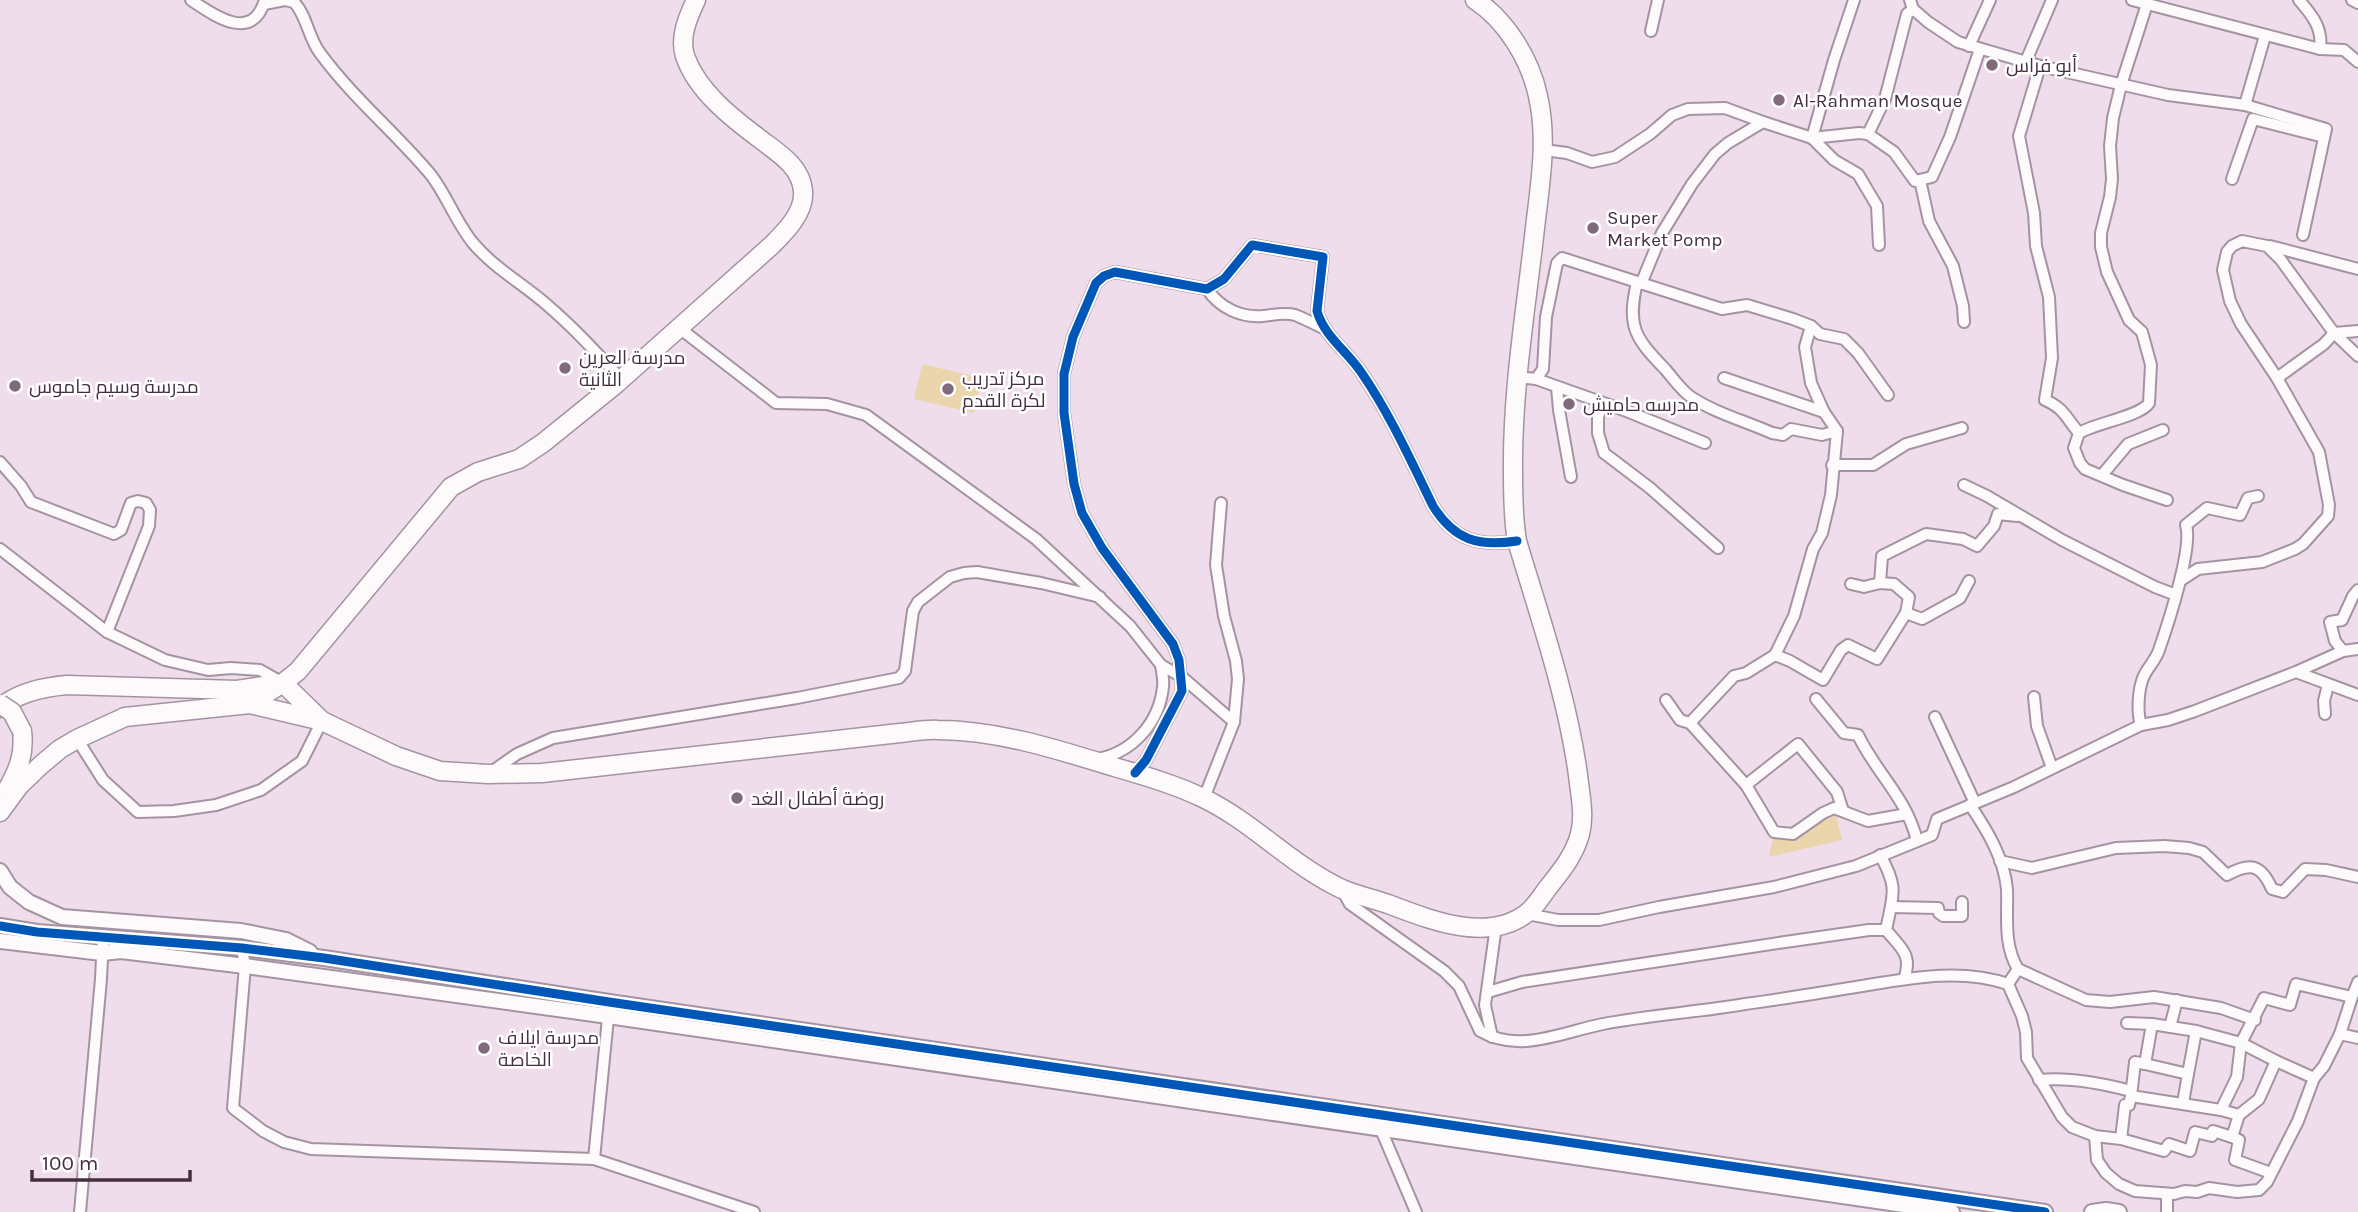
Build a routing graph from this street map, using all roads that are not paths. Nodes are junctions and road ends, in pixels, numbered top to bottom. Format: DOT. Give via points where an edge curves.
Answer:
graph roads {
  1 [pos="191,0"];
  2 [pos="696,0"];
  3 [pos="1475,0"];
  4 [pos="1658,0"];
  5 [pos="1854,0"];
  6 [pos="1990,0"];
  7 [pos="2053,0"];
  8 [pos="2132,0"];
  9 [pos="2299,0"];
  10 [pos="2352,0"];
  11 [pos="265,2"];
  12 [pos="2358,3"];
  13 [pos="1912,4"];
  14 [pos="2147,4"];
  15 [pos="1651,32"];
  16 [pos="2265,36"];
  17 [pos="1975,47"];
  18 [pos="2320,49"];
  19 [pos="2026,61"];
  20 [pos="2358,62"];
  21 [pos="2040,66"];
  22 [pos="2121,85"];
  23 [pos="2245,105"];
  24 [pos="1762,122"];
  25 [pos="1868,134"];
  26 [pos="2324,137"];
  27 [pos="1812,138"];
  28 [pos="1544,150"];
  29 [pos="2232,179"];
  30 [pos="1920,180"];
  31 [pos="2302,235"];
  32 [pos="1879,245"];
  33 [pos="2267,246"];
  34 [pos="2358,270"];
  35 [pos="1639,283"];
  36 [pos="1207,289"];
  37 [pos="1964,322"];
  38 [pos="1811,326"];
  39 [pos="678,327"];
  40 [pos="1325,329"];
  41 [pos="2358,331"];
  42 [pos="2334,333"];
  43 [pos="2358,356"];
  44 [pos="1527,378"];
  45 [pos="1724,378"];
  46 [pos="2277,378"];
  47 [pos="621,379"];
  48 [pos="1558,387"];
  49 [pos="1888,395"];
  50 [pos="1602,403"];
  51 [pos="1824,412"];
  52 [pos="1962,428"];
  53 [pos="2163,430"];
  54 [pos="1837,431"];
  55 [pos="2079,433"];
  56 [pos="1706,443"];
  57 [pos="0,462"];
  58 [pos="1832,465"];
  59 [pos="2102,475"];
  60 [pos="1571,477"];
  61 [pos="1964,485"];
  62 [pos="2258,496"];
  63 [pos="2167,500"];
  64 [pos="1222,503"];
  65 [pos="2020,516"];
  66 [pos="1517,541"];
  67 [pos="1718,548"];
  68 [pos="0,549"];
  69 [pos="2181,580"];
  70 [pos="1969,581"];
  71 [pos="1880,583"];
  72 [pos="1851,584"];
  73 [pos="2358,590"];
  74 [pos="2176,595"];
  75 [pos="1100,597"];
  76 [pos="1906,613"];
  77 [pos="107,632"];
  78 [pos="2358,647"];
  79 [pos="2343,651"];
  80 [pos="1775,655"];
  81 [pos="1161,665"];
  82 [pos="2296,672"];
  83 [pos="1182,677"];
  84 [pos="283,683"];
  85 [pos="2328,685"];
  86 [pos="2358,695"];
  87 [pos="2034,697"];
  88 [pos="1815,699"];
  89 [pos="1666,700"];
  90 [pos="250,704"];
  91 [pos="0,706"];
  92 [pos="2325,714"];
  93 [pos="1935,717"];
  94 [pos="322,720"];
  95 [pos="1234,722"];
  96 [pos="1690,723"];
  97 [pos="2141,725"];
  98 [pos="77,739"];
  99 [pos="1094,760"];
  100 [pos="2052,768"];
  101 [pos="1135,773"];
  102 [pos="488,774"];
  103 [pos="1746,785"];
  104 [pos="19,786"];
  105 [pos="1204,798"];
  106 [pos="0,803"];
  107 [pos="1972,804"];
  108 [pos="1843,811"];
  109 [pos="0,812"];
  110 [pos="1907,814"];
  111 [pos="0,823"];
  112 [pos="1917,841"];
  113 [pos="1880,855"];
  114 [pos="2000,861"];
  115 [pos="0,871"];
  116 [pos="2358,877"];
  117 [pos="1345,890"];
  118 [pos="1962,902"];
  119 [pos="1891,907"];
  120 [pos="1527,914"];
  121 [pos="0,926"];
  122 [pos="1496,926"];
  123 [pos="1886,930"];
  124 [pos="103,937"];
  125 [pos="35,939"];
  126 [pos="0,941"];
  127 [pos="242,948"];
  128 [pos="102,953"];
  129 [pos="324,958"];
  130 [pos="245,966"];
  131 [pos="2018,969"];
  132 [pos="1903,979"];
  133 [pos="2358,982"];
  134 [pos="2008,984"];
  135 [pos="1488,992"];
  136 [pos="2177,1000"];
  137 [pos="2353,1006"];
  138 [pos="609,1009"];
  139 [pos="2255,1020"];
  140 [pos="2127,1023"];
  141 [pos="2151,1024"];
  142 [pos="2170,1027"];
  143 [pos="2196,1031"];
  144 [pos="2340,1034"];
  145 [pos="1492,1037"];
  146 [pos="2358,1038"];
  147 [pos="2241,1043"];
  148 [pos="2276,1061"];
  149 [pos="2145,1064"];
  150 [pos="2188,1074"];
  151 [pos="2314,1078"];
  152 [pos="2039,1080"];
  153 [pos="2131,1093"];
  154 [pos="2183,1103"];
  155 [pos="2221,1110"];
  156 [pos="2239,1115"];
  157 [pos="1379,1122"];
  158 [pos="2095,1136"];
  159 [pos="2232,1138"];
  160 [pos="2121,1139"];
  161 [pos="594,1159"];
  162 [pos="2271,1173"];
  163 [pos="2167,1194"];
  164 [pos="80,1212"];
  165 [pos="754,1212"];
  166 [pos="1416,1212"];
  167 [pos="1952,1212"];
  168 [pos="2045,1212"];
  169 [pos="2092,1212"];
  170 [pos="2119,1212"];
  171 [pos="2167,1212"];
  1 -- 11 [label="street" via="234,23 257,16"];
  2 -- 39 [label="main road" via="683,38 685,56 716,103 798,173 804,192 790,226 772,246"];
  3 -- 28 [label="main road" via="1504,27 1524,58 1538,95"];
  4 -- 15 [label="street"];
  5 -- 27 [label="street"];
  6 -- 17 [label="street"];
  7 -- 19 [label="street"];
  8 -- 14 [label="street"];
  9 -- 18 [label="street" via="2318,24"];
  10 -- 12 [label="street"];
  11 -- 47 [label="street" via="294,2 318,51 433,178 473,242 491,262 574,328"];
  13 -- 17 [label="street" via="1943,33"];
  13 -- 25 [label="street" via="1885,99"];
  14 -- 16 [label="street"];
  14 -- 22 [label="street"];
  16 -- 18 [label="street"];
  16 -- 23 [label="street"];
  17 -- 19 [label="street"];
  17 -- 30 [label="street" via="1941,158 1932,177"];
  18 -- 20 [label="street" via="2344,50"];
  19 -- 21 [label="street"];
  21 -- 22 [label="street"];
  21 -- 55 [label="street" via="2019,136 2049,297 2052,358 2045,400 2064,411"];
  22 -- 23 [label="street"];
  22 -- 55 [label="street" via="2111,136 2112,179 2101,247 2129,320 2142,332 2151,365 2151,390 2147,408"];
  23 -- 26 [label="street" via="2326,129"];
  24 -- 27 [label="street"];
  24 -- 28 [label="street" via="1725,108 1688,109 1672,115 1615,157 1592,162"];
  24 -- 35 [label="street" via="1715,154 1692,184"];
  25 -- 27 [label="street"];
  25 -- 30 [label="street" via="1894,152 1915,181"];
  26 -- 29 [label="street" via="2253,119"];
  26 -- 31 [label="street"];
  27 -- 32 [label="street" via="1858,174 1877,206"];
  28 -- 44 [label="main road" via="1520,345"];
  30 -- 37 [label="street" via="1929,221 1953,266"];
  33 -- 34 [label="street"];
  33 -- 42 [label="street"];
  33 -- 46 [label="street" via="2242,241 2232,246 2223,270 2241,324"];
  35 -- 38 [label="street" via="1722,309 1747,305"];
  35 -- 44 [label="street" via="1562,258 1557,263 1546,317 1543,369"];
  35 -- 54 [label="street" via="1632,311 1635,331 1689,396 1772,433 1783,435 1791,429 1822,435"];
  36 -- 40 [label="street" via="1234,313 1296,315"];
  36 -- 40 [label="street" via="1224,278 1252,245 1323,257 1317,311"];
  36 -- 83 [label="street" via="1115,272 1104,276 1096,283 1073,337 1064,374 1064,413 1082,513 1102,548 1173,644"];
  38 -- 49 [label="street" via="1819,334 1844,339"];
  38 -- 51 [label="street" via="1805,347 1807,368"];
  39 -- 47 [label="main road"];
  39 -- 75 [label="street" via="776,403 827,404 866,415 1036,539"];
  40 -- 66 [label="street" via="1375,393 1444,524 1474,541"];
  41 -- 42 [label="street"];
  42 -- 43 [label="street"];
  42 -- 46 [label="street"];
  44 -- 48 [label="street"];
  44 -- 66 [label="main road" via="1513,452"];
  45 -- 51 [label="street"];
  46 -- 69 [label="street" via="2319,452 2328,516 2295,549 2262,562 2198,569"];
  47 -- 84 [label="main road" via="519,459 478,472 451,487"];
  48 -- 50 [label="street"];
  48 -- 60 [label="street"];
  50 -- 56 [label="street"];
  50 -- 67 [label="street" via="1598,433 1604,453"];
  51 -- 54 [label="street"];
  52 -- 58 [label="street" via="1906,443 1873,465"];
  53 -- 59 [label="street" via="2128,444"];
  54 -- 58 [label="street"];
  55 -- 59 [label="street" via="2074,448 2080,463"];
  57 -- 77 [label="street" via="30,502 114,534 121,530 131,503 145,503 150,510 149,526"];
  58 -- 80 [label="street" via="1822,533 1794,616"];
  59 -- 63 [label="street"];
  61 -- 65 [label="street"];
  62 -- 69 [label="street" via="2248,498 2240,515 2207,508 2186,525"];
  64 -- 95 [label="street" via="1216,565 1236,661"];
  65 -- 71 [label="street" via="1998,514 1978,546 1964,539 1926,534 1882,556"];
  65 -- 74 [label="street"];
  66 -- 120 [label="main road" via="1570,726 1583,813 1575,850"];
  68 -- 77 [label="street"];
  69 -- 74 [label="street"];
  70 -- 76 [label="street" via="1960,598 1922,619"];
  71 -- 72 [label="street"];
  71 -- 76 [label="street" via="1894,584 1909,597"];
  73 -- 79 [label="street" via="2342,620 2330,621 2334,641"];
  74 -- 97 [label="street" via="2158,653 2143,678"];
  75 -- 81 [label="street"];
  75 -- 102 [label="street" via="977,572 950,577 913,611 905,671 899,678 553,738"];
  76 -- 80 [label="street" via="1877,659 1847,645 1823,680"];
  77 -- 84 [label="street" via="176,664 208,670 260,670"];
  78 -- 79 [label="street" via="2350,643"];
  79 -- 82 [label="street"];
  80 -- 96 [label="street" via="1734,676"];
  81 -- 83 [label="street"];
  81 -- 99 [label="street" via="1163,686 1146,730 1117,755"];
  82 -- 85 [label="street"];
  82 -- 97 [label="street" via="2195,711"];
  83 -- 95 [label="street"];
  83 -- 101 [label="street" via="1182,691"];
  84 -- 90 [label="main road"];
  84 -- 91 [label="main road" via="237,690 67,685 45,687"];
  84 -- 94 [label="main road"];
  85 -- 86 [label="street"];
  85 -- 92 [label="street"];
  87 -- 100 [label="street" via="2037,726"];
  88 -- 110 [label="street" via="1843,733 1858,735"];
  89 -- 96 [label="street" via="1679,720"];
  90 -- 94 [label="main road"];
  90 -- 98 [label="main road" via="125,717"];
  91 -- 106 [label="main road, bridge" via="12,712 24,747 21,764"];
  93 -- 107 [label="street"];
  94 -- 98 [label="street" via="302,761 261,790 174,811 138,811 103,780"];
  94 -- 102 [label="main road" via="396,756 440,771"];
  95 -- 105 [label="street"];
  96 -- 103 [label="street"];
  97 -- 100 [label="street"];
  98 -- 104 [label="main road"];
  99 -- 101 [label="main road"];
  99 -- 102 [label="main road" via="978,733 937,730 542,773"];
  100 -- 107 [label="street"];
  101 -- 105 [label="main road"];
  103 -- 108 [label="street" via="1774,832 1793,834 1823,813 1834,808"];
  103 -- 108 [label="street" via="1798,744 1837,792"];
  104 -- 109 [label="main road"];
  104 -- 111 [label="street"];
  105 -- 117 [label="main road" via="1287,857"];
  107 -- 112 [label="street" via="1937,819 1932,835"];
  107 -- 114 [label="street"];
  108 -- 110 [label="street" via="1868,821"];
  110 -- 112 [label="street"];
  112 -- 113 [label="street"];
  113 -- 119 [label="street" via="1894,886"];
  113 -- 120 [label="street" via="1774,887 1599,920"];
  114 -- 116 [label="street" via="2032,868 2116,848 2164,846 2203,852 2227,875 2249,866 2265,874 2272,889 2283,892 2305,869"];
  114 -- 131 [label="street" via="2007,888 2010,949"];
  115 -- 129 [label="street" via="10,887 29,902 62,917 241,931 286,940"];
  117 -- 122 [label="main road" via="1443,924"];
  117 -- 145 [label="street" via="1350,904 1444,971 1459,986 1480,1031"];
  118 -- 119 [label="street" via="1962,916 1943,916 1938,908"];
  119 -- 123 [label="street"];
  120 -- 122 [label="main road"];
  121 -- 125 [label="street"];
  122 -- 135 [label="street"];
  123 -- 132 [label="street" via="1907,957 1909,966"];
  123 -- 135 [label="street" via="1522,982"];
  124 -- 125 [label="street"];
  124 -- 127 [label="street"];
  124 -- 128 [label="street"];
  125 -- 126 [label="street"];
  125 -- 128 [label="street"];
  127 -- 129 [label="street"];
  127 -- 130 [label="street"];
  128 -- 130 [label="street" via="121,951"];
  128 -- 164 [label="street"];
  129 -- 138 [label="street"];
  130 -- 138 [label="street"];
  130 -- 161 [label="street" via="233,1108 263,1131 311,1149"];
  131 -- 134 [label="street"];
  131 -- 136 [label="street" via="2094,1002 2154,997"];
  132 -- 134 [label="street" via="1963,975"];
  132 -- 145 [label="street" via="1603,1024 1540,1040 1508,1042"];
  133 -- 137 [label="street"];
  134 -- 152 [label="street" via="2022,1016 2027,1058"];
  135 -- 145 [label="street" via="1486,1014"];
  136 -- 139 [label="street"];
  136 -- 142 [label="street"];
  137 -- 139 [label="street" via="2297,984 2290,1005 2264,998"];
  137 -- 144 [label="street"];
  138 -- 157 [label="street"];
  138 -- 161 [label="street"];
  139 -- 147 [label="street"];
  140 -- 141 [label="street"];
  141 -- 142 [label="street"];
  141 -- 149 [label="street"];
  142 -- 143 [label="street"];
  143 -- 147 [label="street"];
  143 -- 150 [label="street"];
  144 -- 146 [label="street"];
  144 -- 151 [label="street"];
  147 -- 148 [label="street"];
  147 -- 155 [label="street" via="2236,1077"];
  148 -- 151 [label="street"];
  148 -- 156 [label="street" via="2259,1099"];
  149 -- 150 [label="street"];
  149 -- 153 [label="street" via="2135,1062"];
  150 -- 154 [label="street"];
  151 -- 162 [label="street"];
  152 -- 153 [label="street" via="2081,1081"];
  152 -- 158 [label="street" via="2062,1117 2072,1127"];
  153 -- 154 [label="street"];
  153 -- 160 [label="street"];
  154 -- 155 [label="street"];
  155 -- 156 [label="street"];
  156 -- 159 [label="street"];
  157 -- 166 [label="street"];
  157 -- 167 [label="street"];
  157 -- 168 [label="street"];
  158 -- 160 [label="street"];
  158 -- 163 [label="street" via="2097,1160 2119,1184 2135,1191"];
  159 -- 160 [label="street" via="2213,1131 2212,1136 2195,1132 2190,1151 2169,1144 2164,1151"];
  159 -- 162 [label="street" via="2239,1140 2235,1160"];
  161 -- 165 [label="street"];
  162 -- 163 [label="street" via="2259,1189 2208,1188"];
  163 -- 171 [label="street"];
  169 -- 170 [label="street"];
}
